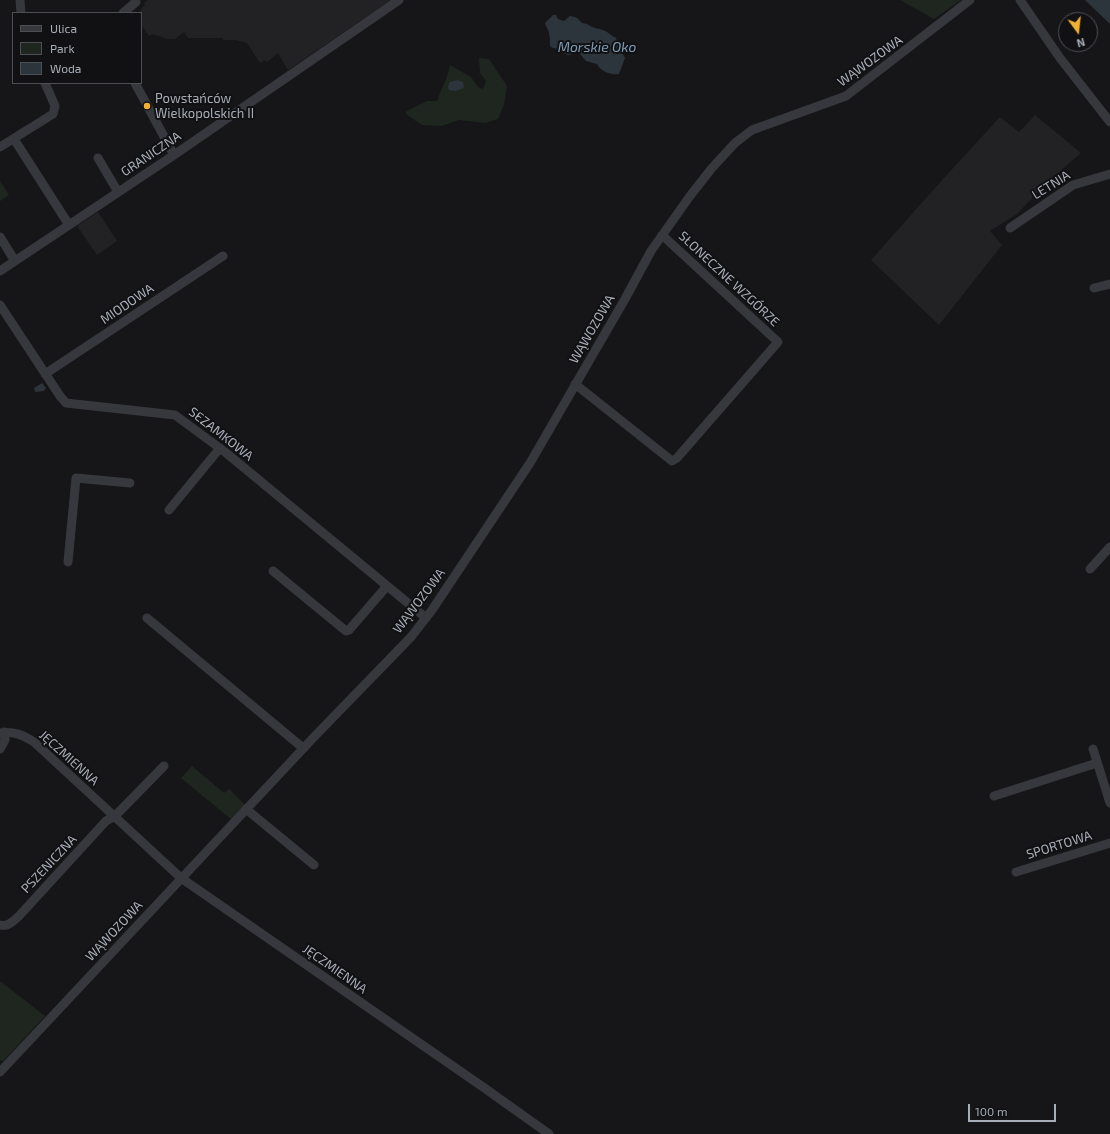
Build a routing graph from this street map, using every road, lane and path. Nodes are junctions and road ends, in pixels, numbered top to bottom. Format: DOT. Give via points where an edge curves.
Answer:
graph roads {
  1 [pos="20,0"];
  2 [pos="399,0"];
  3 [pos="970,0"];
  4 [pos="1020,0"];
  5 [pos="137,1"];
  6 [pos="21,12"];
  7 [pos="124,12"];
  8 [pos="45,84"];
  9 [pos="136,84"];
  10 [pos="1110,122"];
  11 [pos="14,138"];
  12 [pos="0,147"];
  13 [pos="174,155"];
  14 [pos="98,158"];
  15 [pos="1110,174"];
  16 [pos="118,192"];
  17 [pos="69,225"];
  18 [pos="1010,228"];
  19 [pos="662,235"];
  20 [pos="0,238"];
  21 [pos="223,256"];
  22 [pos="15,261"];
  23 [pos="0,271"];
  24 [pos="1110,284"];
  25 [pos="1094,288"];
  26 [pos="0,305"];
  27 [pos="45,374"];
  28 [pos="575,384"];
  29 [pos="220,448"];
  30 [pos="130,483"];
  31 [pos="169,510"];
  32 [pos="1110,547"];
  33 [pos="68,562"];
  34 [pos="1090,569"];
  35 [pos="273,571"];
  36 [pos="387,586"];
  37 [pos="147,618"];
  38 [pos="426,618"];
  39 [pos="2,733"];
  40 [pos="303,748"];
  41 [pos="0,749"];
  42 [pos="1093,749"];
  43 [pos="1098,763"];
  44 [pos="164,766"];
  45 [pos="994,796"];
  46 [pos="1110,803"];
  47 [pos="246,809"];
  48 [pos="115,816"];
  49 [pos="1110,843"];
  50 [pos="314,865"];
  51 [pos="1016,872"];
  52 [pos="181,878"];
  53 [pos="0,925"];
  54 [pos="0,1072"];
  55 [pos="549,1134"];
  1 -- 6 [label="street"];
  2 -- 13 [label="street, GRANICZNA"];
  3 -- 19 [label="street, WĄWOZOWA" via="846,96 752,130 735,143 712,168"];
  4 -- 10 [label="street" via="1060,58"];
  5 -- 7 [label="street"];
  8 -- 11 [label="street" via="55,110"];
  9 -- 13 [label="street"];
  11 -- 12 [label="street"];
  11 -- 17 [label="street"];
  13 -- 16 [label="street, GRANICZNA"];
  14 -- 16 [label="street"];
  15 -- 18 [label="street, LETNIA" via="1073,185"];
  16 -- 17 [label="street, GRANICZNA"];
  17 -- 22 [label="street, GRANICZNA"];
  19 -- 28 [label="street, WĄWOZOWA"];
  19 -- 28 [label="street, SŁONECZNE WZGÓRZE" via="778,342 672,461"];
  20 -- 22 [label="street"];
  21 -- 27 [label="street, MIODOWA"];
  22 -- 23 [label="street, GRANICZNA"];
  24 -- 25 [label="street"];
  26 -- 27 [label="street, SEZAMKOWA"];
  27 -- 29 [label="street, SEZAMKOWA" via="66,403 175,415"];
  28 -- 38 [label="street, WĄWOZOWA" via="530,463"];
  29 -- 31 [label="street"];
  29 -- 36 [label="street, SEZAMKOWA"];
  30 -- 33 [label="street" via="76,478"];
  32 -- 34 [label="street"];
  35 -- 36 [label="street" via="346,631"];
  36 -- 38 [label="street, SEZAMKOWA"];
  37 -- 40 [label="street"];
  38 -- 40 [label="street, WĄWOZOWA" via="411,637"];
  39 -- 41 [label="street" via="5,740"];
  39 -- 48 [label="street, JĘCZMIENNA" via="16,733 34,742"];
  40 -- 47 [label="street, WĄWOZOWA"];
  42 -- 43 [label="street"];
  43 -- 45 [label="street"];
  43 -- 46 [label="street"];
  44 -- 48 [label="street"];
  47 -- 50 [label="street"];
  47 -- 52 [label="street, WĄWOZOWA"];
  48 -- 52 [label="street, JĘCZMIENNA"];
  48 -- 53 [label="street, PSZENICZNA" via="106,821 19,916 9,924"];
  49 -- 51 [label="street, SPORTOWA"];
  52 -- 54 [label="street, WĄWOZOWA"];
  52 -- 55 [label="street, JĘCZMIENNA"];
}
